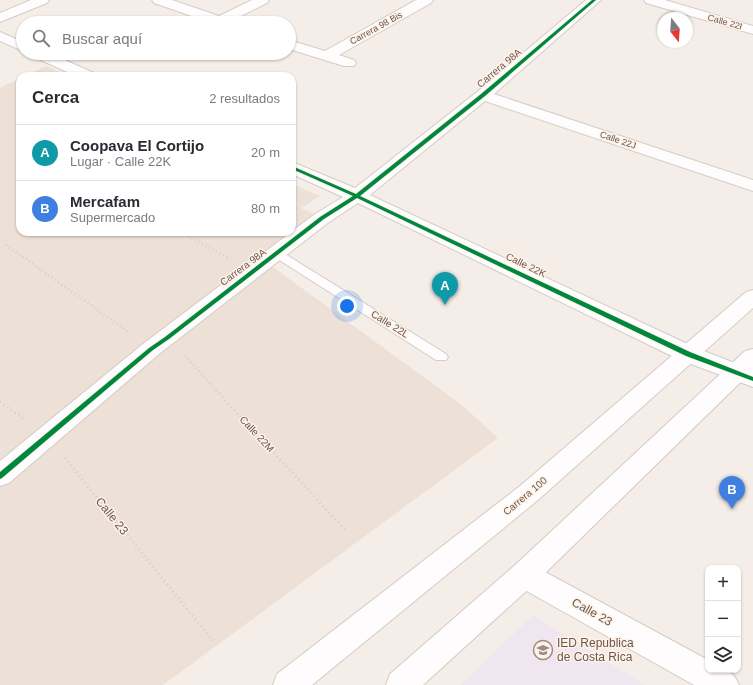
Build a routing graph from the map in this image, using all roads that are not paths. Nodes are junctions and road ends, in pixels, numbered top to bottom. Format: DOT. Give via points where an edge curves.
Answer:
graph roads {
  1 [pos="42,0"];
  2 [pos="159,0"];
  3 [pos="262,0"];
  4 [pos="426,0"];
  5 [pos="594,0"];
  6 [pos="650,0"];
  7 [pos="206,16"];
  8 [pos="234,16"];
  9 [pos="0,18"];
  10 [pos="753,30"];
  11 [pos="0,36"];
  12 [pos="16,44"];
  13 [pos="296,46"];
  14 [pos="326,56"];
  15 [pos="53,60"];
  16 [pos="349,64"];
  17 [pos="80,72"];
  18 [pos="483,95"];
  19 [pos="296,169"];
  20 [pos="753,186"];
  21 [pos="357,196"];
  22 [pos="277,253"];
  23 [pos="753,297"];
  24 [pos="688,354"];
  25 [pos="441,357"];
  26 [pos="747,370"];
  27 [pos="0,476"];
  28 [pos="524,575"];
  29 [pos="288,685"];
  30 [pos="401,685"];
  31 [pos="724,685"];
  1 -- 9 [label="street"];
  2 -- 7 [label="street"];
  3 -- 8 [label="street"];
  4 -- 14 [label="street, Carrera 98 Bis"];
  5 -- 18 [label="street, Carrera 98A"];
  6 -- 10 [label="street, Calle 22I"];
  11 -- 12 [label="street"];
  13 -- 14 [label="street"];
  14 -- 16 [label="street"];
  15 -- 17 [label="street"];
  18 -- 20 [label="street, Calle 22J"];
  18 -- 21 [label="street, Carrera 98A"];
  19 -- 21 [label="street, Calle 22K"];
  21 -- 22 [label="street, Carrera 98A" via="322,218"];
  21 -- 24 [label="street, Calle 22K"];
  22 -- 25 [label="lane, Calle 22L"];
  22 -- 27 [label="street, Carrera 98A" via="159,343"];
  23 -- 24 [label="street, Carrera 100"];
  24 -- 26 [label="street, Calle 22K"];
  24 -- 29 [label="street, Carrera 100" via="529,493"];
  26 -- 28 [label="street"];
  28 -- 30 [label="street"];
  28 -- 31 [label="street, Calle 23"];
}
